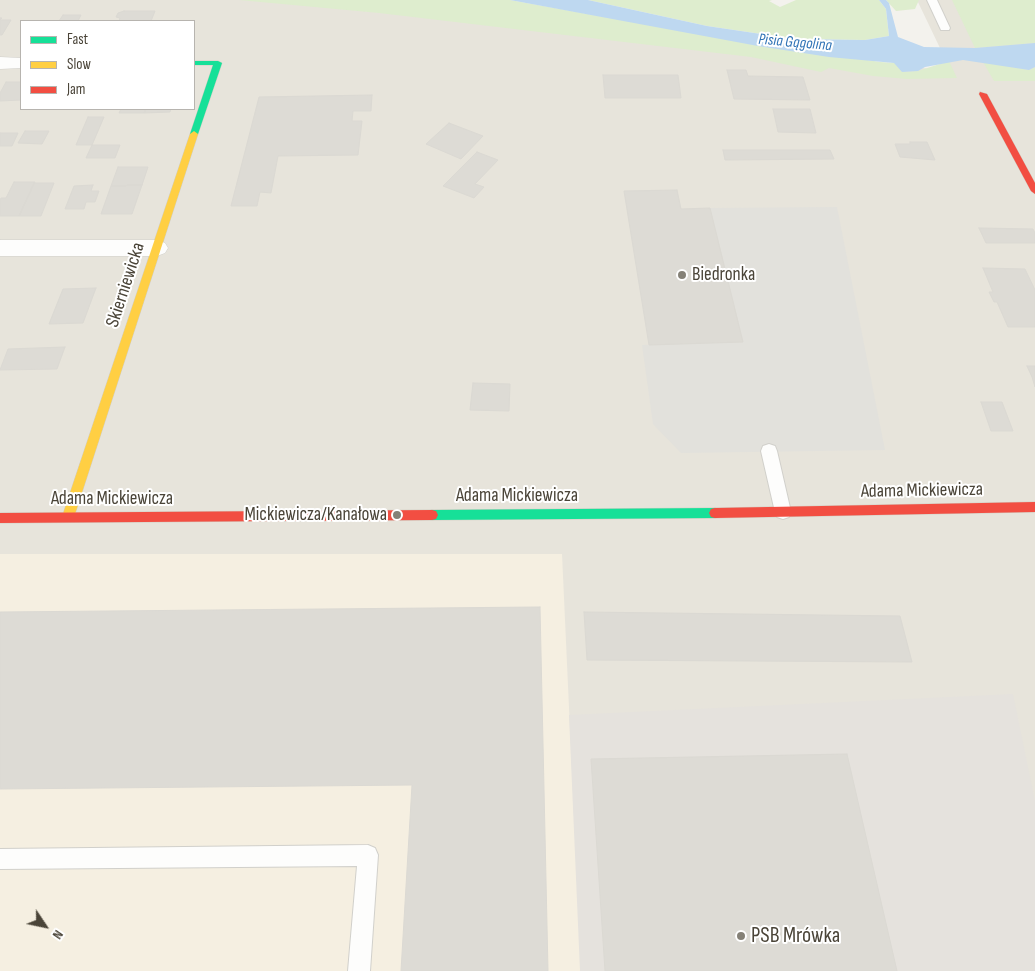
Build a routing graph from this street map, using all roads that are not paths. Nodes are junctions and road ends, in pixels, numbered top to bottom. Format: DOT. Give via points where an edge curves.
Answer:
graph roads {
  1 [pos="932,0"];
  2 [pos="945,28"];
  3 [pos="20,63"];
  4 [pos="195,63"];
  5 [pos="0,64"];
  6 [pos="983,94"];
  7 [pos="1035,191"];
  8 [pos="0,248"];
  9 [pos="157,248"];
  10 [pos="769,451"];
  11 [pos="1035,507"];
  12 [pos="784,512"];
  13 [pos="68,517"];
  14 [pos="0,518"];
  15 [pos="0,859"];
  16 [pos="359,971"];
  1 -- 2 [label="lane"];
  3 -- 5 [label="street"];
  4 -- 9 [label="street, Skierniewicka" via="218,63"];
  6 -- 7 [label="street"];
  8 -- 9 [label="street"];
  9 -- 13 [label="street, Skierniewicka"];
  10 -- 12 [label="lane"];
  11 -- 12 [label="street, Adama Mickiewicza"];
  12 -- 13 [label="street, Adama Mickiewicza"];
  13 -- 14 [label="street, Adama Mickiewicza"];
  15 -- 16 [label="lane" via="368,855"];
}
